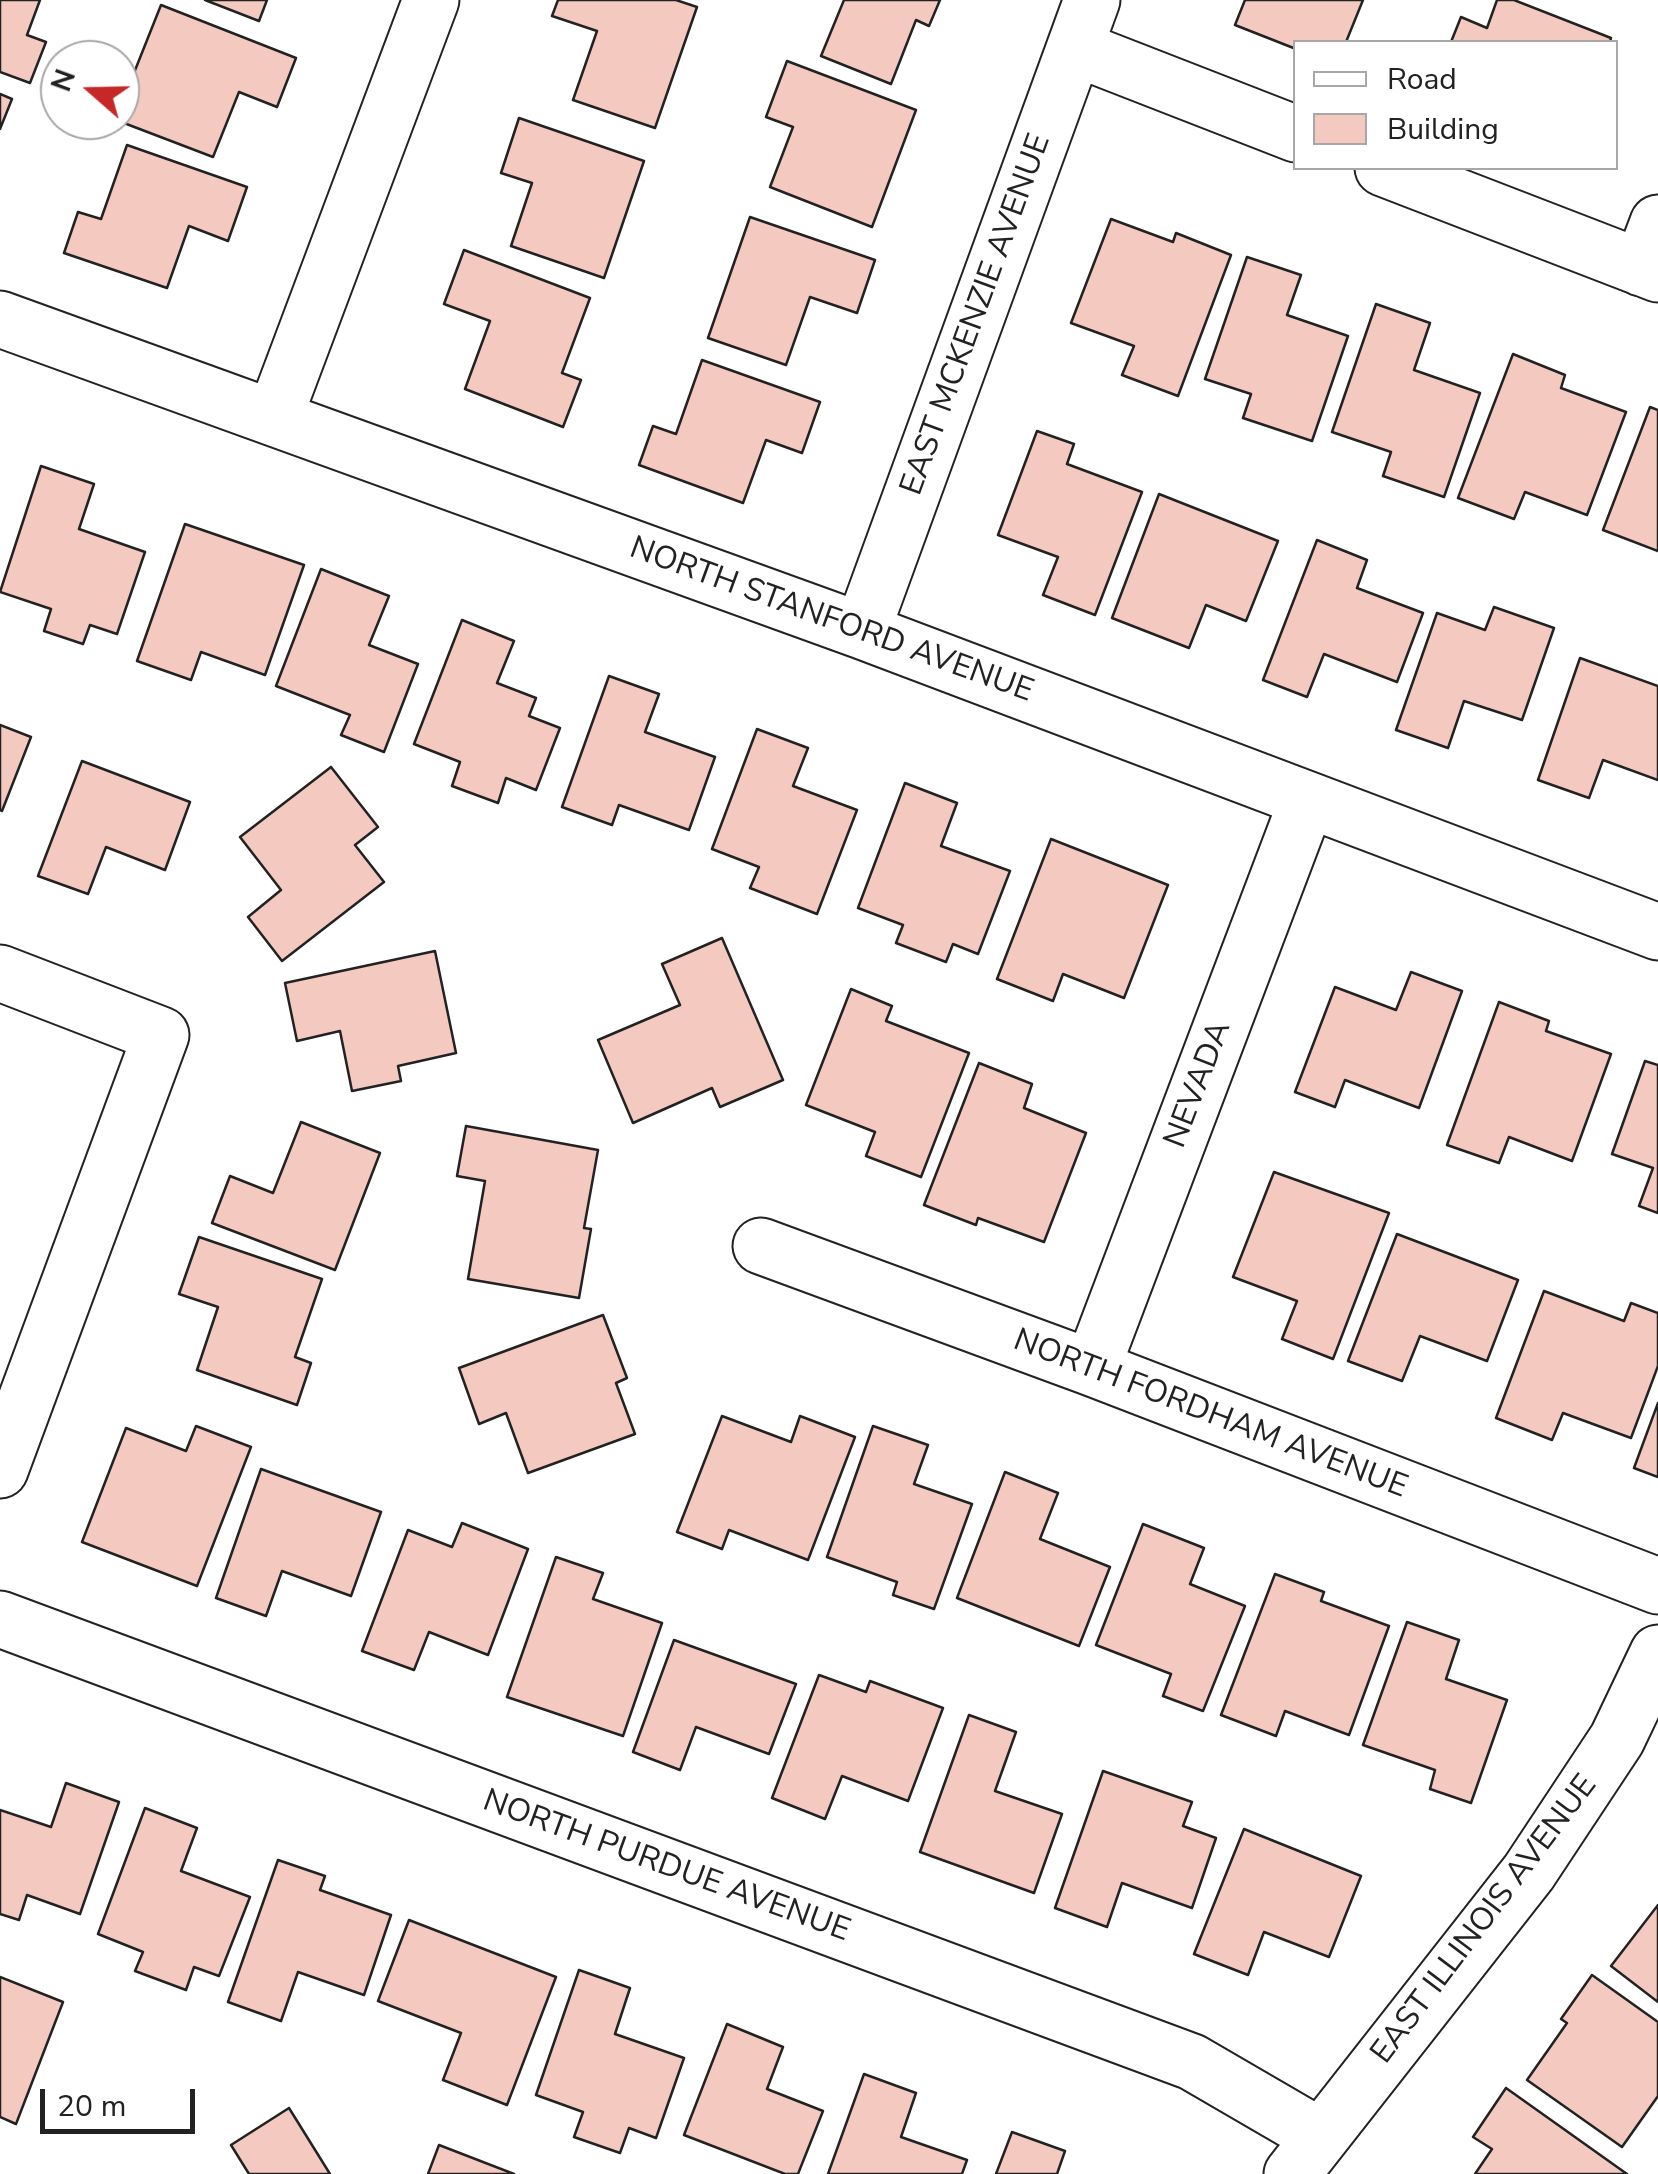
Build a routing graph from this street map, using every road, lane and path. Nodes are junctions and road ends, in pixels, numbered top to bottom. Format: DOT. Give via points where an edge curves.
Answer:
graph roads {
  1 [pos="431,0"];
  2 [pos="1083,24"];
  3 [pos="1293,132"];
  4 [pos="1389,170"];
  5 [pos="1652,255"];
  6 [pos="0,318"];
  7 [pos="274,418"];
  8 [pos="862,631"];
  9 [pos="1307,801"];
  10 [pos="1658,932"];
  11 [pos="0,974"];
  12 [pos="761,1246"];
  13 [pos="1092,1368"];
  14 [pos="0,1470"];
  15 [pos="1658,1586"];
  16 [pos="0,1619"];
  17 [pos="1658,1653"];
  18 [pos="1307,2156"];
  1 -- 7 [label="street"];
  2 -- 3 [label="street"];
  2 -- 8 [label="street, EAST MCKENZIE AVENUE"];
  4 -- 5 [label="street"];
  6 -- 7 [label="street, NORTH STANFORD AVENUE"];
  7 -- 8 [label="street, NORTH STANFORD AVENUE"];
  8 -- 9 [label="street, NORTH STANFORD AVENUE"];
  9 -- 10 [label="street, NORTH STANFORD AVENUE"];
  9 -- 13 [label="street, NEVADA"];
  11 -- 14 [label="street" via="161,1035"];
  12 -- 13 [label="street, NORTH FORDHAM AVENUE"];
  13 -- 15 [label="street, NORTH FORDHAM AVENUE"];
  16 -- 18 [label="street, NORTH PURDUE AVENUE" via="1192,2062"];
  17 -- 18 [label="street, EAST ILLINOIS AVENUE" via="1617,1739 1529,1872"];
}
